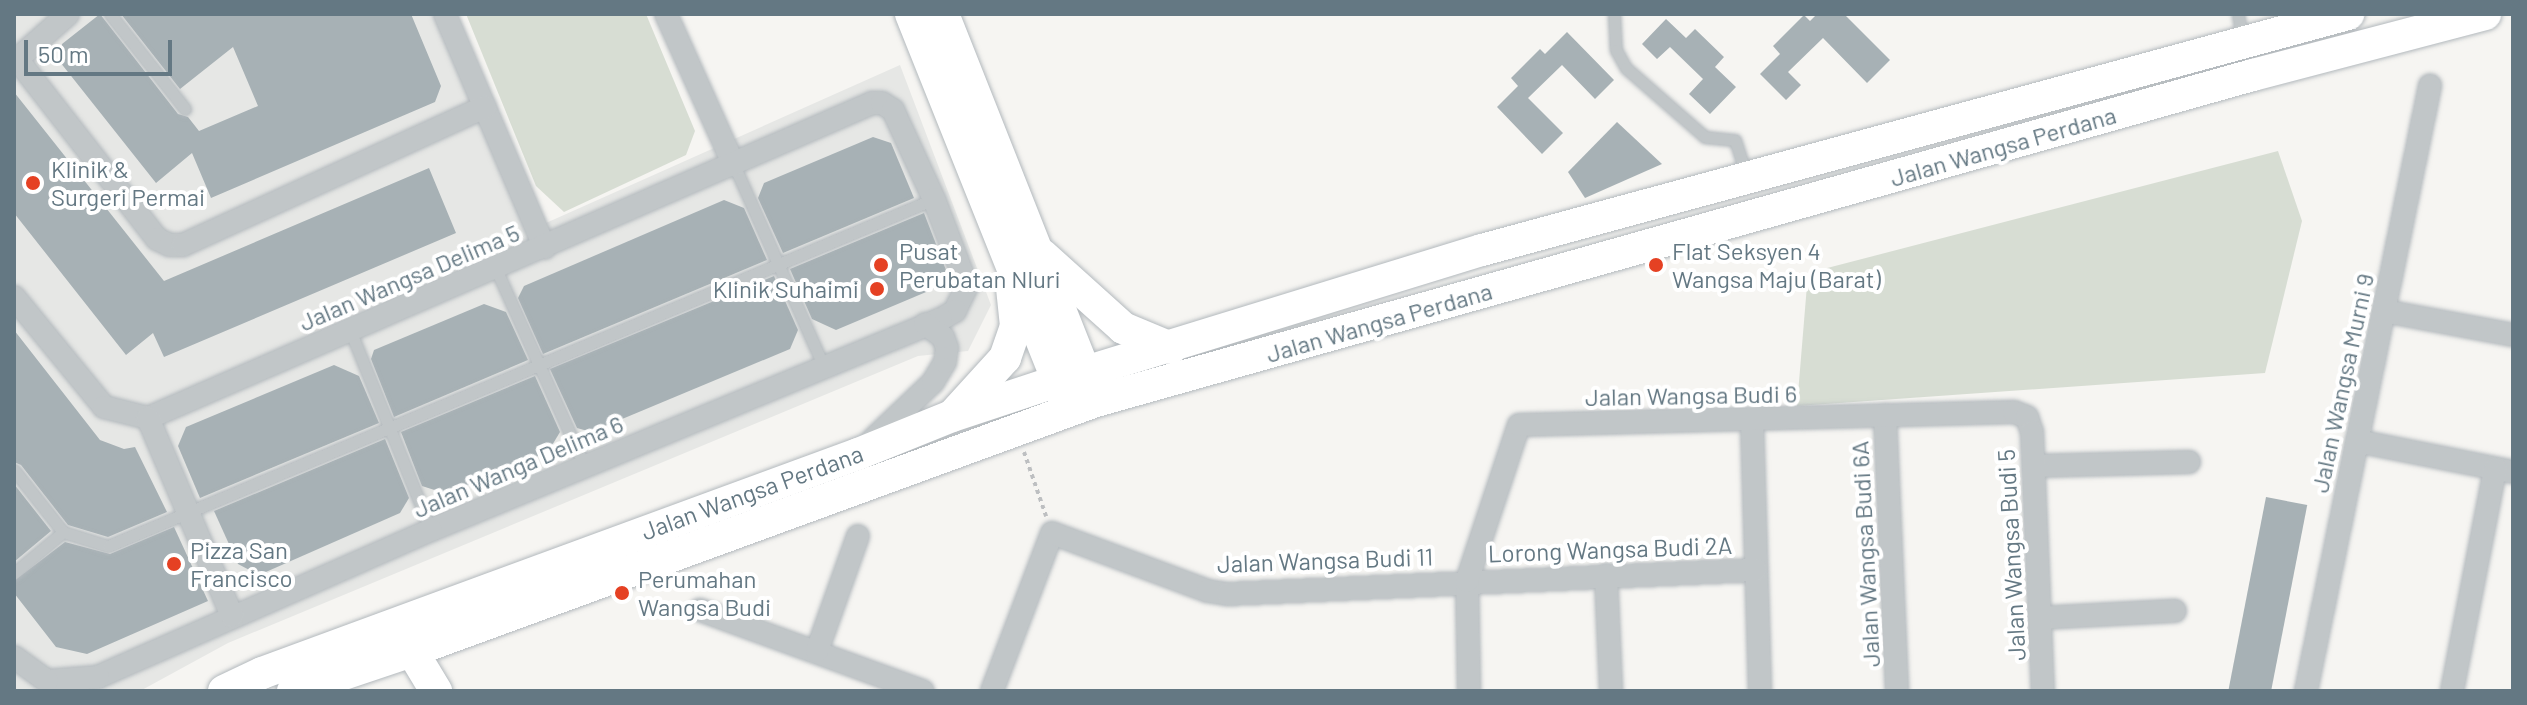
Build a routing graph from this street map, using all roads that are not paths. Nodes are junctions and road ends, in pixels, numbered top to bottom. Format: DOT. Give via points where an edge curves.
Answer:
graph roads {
  1 [pos="68,14"];
  2 [pos="110,14"];
  3 [pos="445,14"];
  4 [pos="666,14"];
  5 [pos="911,14"];
  6 [pos="943,14"];
  7 [pos="1614,14"];
  8 [pos="2348,14"];
  9 [pos="2485,14"];
  10 [pos="2241,28"];
  11 [pos="16,60"];
  12 [pos="2430,86"];
  13 [pos="485,107"];
  14 [pos="185,109"];
  15 [pos="860,109"];
  16 [pos="734,165"];
  17 [pos="1747,179"];
  18 [pos="934,199"];
  19 [pos="545,248"];
  20 [pos="1020,252"];
  21 [pos="777,263"];
  22 [pos="496,269"];
  23 [pos="14,297"];
  24 [pos="2384,311"];
  25 [pos="925,324"];
  26 [pos="350,330"];
  27 [pos="2513,335"];
  28 [pos="1171,348"];
  29 [pos="823,365"];
  30 [pos="537,366"];
  31 [pos="1078,391"];
  32 [pos="1885,415"];
  33 [pos="952,416"];
  34 [pos="2027,417"];
  35 [pos="148,418"];
  36 [pos="1752,421"];
  37 [pos="388,430"];
  38 [pos="2357,441"];
  39 [pos="858,454"];
  40 [pos="2189,462"];
  41 [pos="2034,466"];
  42 [pos="585,467"];
  43 [pos="14,470"];
  44 [pos="2504,470"];
  45 [pos="191,514"];
  46 [pos="431,530"];
  47 [pos="63,532"];
  48 [pos="858,536"];
  49 [pos="1755,570"];
  50 [pos="14,573"];
  51 [pos="1606,575"];
  52 [pos="1467,581"];
  53 [pos="700,610"];
  54 [pos="2175,611"];
  55 [pos="232,616"];
  56 [pos="2040,618"];
  57 [pos="412,651"];
  58 [pos="817,651"];
  59 [pos="14,657"];
  60 [pos="224,691"];
  61 [pos="293,691"];
  62 [pos="436,691"];
  63 [pos="923,691"];
  64 [pos="992,691"];
  65 [pos="1469,691"];
  66 [pos="1611,691"];
  67 [pos="1760,691"];
  68 [pos="1897,691"];
  69 [pos="2043,691"];
  70 [pos="2306,691"];
  71 [pos="2452,691"];
  1 -- 11 [label="street"];
  2 -- 14 [label="lane"];
  3 -- 13 [label="street"];
  4 -- 16 [label="street"];
  5 -- 20 [label="main road"];
  6 -- 20 [label="main road"];
  7 -- 17 [label="lane" via="1616,50 1626,68 1705,137 1735,140"];
  8 -- 10 [label="main road, Jalan Wangsa Perdana"];
  9 -- 31 [label="main road, Jalan Wangsa Perdana"];
  10 -- 17 [label="main road, Jalan Wangsa Perdana"];
  11 -- 13 [label="street" via="157,239 170,245 183,245"];
  12 -- 24 [label="street, Jalan Wangsa Murni 9"];
  13 -- 19 [label="street"];
  15 -- 16 [label="street, Jalan Wangsa Delima 5"];
  15 -- 18 [label="street, Jalan Wanga Delima 6" via="882,103 893,110"];
  16 -- 19 [label="street, Jalan Wangsa Delima 5"];
  16 -- 21 [label="lane"];
  17 -- 28 [label="main road, Jalan Wangsa Perdana" via="1482,250"];
  18 -- 21 [label="lane"];
  18 -- 25 [label="street, Jalan Wanga Delima 6" via="967,286 955,311"];
  19 -- 22 [label="street, Jalan Wangsa Delima 5"];
  20 -- 28 [label="main road" via="1123,328"];
  20 -- 31 [label="main road"];
  20 -- 33 [label="main road" via="1016,326 1005,358"];
  21 -- 29 [label="lane"];
  21 -- 30 [label="lane"];
  22 -- 26 [label="street, Jalan Wangsa Delima 5"];
  22 -- 30 [label="lane"];
  23 -- 35 [label="street" via="104,407"];
  24 -- 27 [label="street"];
  24 -- 38 [label="street, Jalan Wangsa Murni 9"];
  25 -- 29 [label="street, Jalan Wanga Delima 6"];
  25 -- 39 [label="street" via="943,337 945,362 933,382"];
  26 -- 35 [label="street, Jalan Wangsa Delima 5"];
  26 -- 37 [label="lane"];
  28 -- 31 [label="main road, Jalan Wangsa Perdana"];
  29 -- 42 [label="street, Jalan Wanga Delima 6"];
  30 -- 37 [label="lane"];
  30 -- 42 [label="lane"];
  31 -- 33 [label="main road, Jalan Wangsa Perdana"];
  31 -- 57 [label="main road, Jalan Wangsa Perdana" via="1017,430"];
  32 -- 34 [label="street, Jalan Wangsa Budi 6" via="2014,412"];
  32 -- 36 [label="street, Jalan Wangsa Budi 6"];
  32 -- 68 [label="street, Jalan Wangsa Budi 6A"];
  33 -- 39 [label="main road, Jalan Wangsa Perdana"];
  34 -- 41 [label="street, Jalan Wangsa Budi 5"];
  35 -- 45 [label="street"];
  36 -- 49 [label="street"];
  36 -- 52 [label="street, Jalan Wangsa Budi 6" via="1519,425"];
  37 -- 45 [label="lane"];
  37 -- 46 [label="lane"];
  38 -- 44 [label="street"];
  38 -- 70 [label="street, Jalan Wangsa Murni 9"];
  39 -- 60 [label="main road, Jalan Wangsa Perdana"];
  40 -- 41 [label="street"];
  41 -- 56 [label="street, Jalan Wangsa Budi 5"];
  42 -- 46 [label="street, Jalan Wanga Delima 6"];
  43 -- 47 [label="lane"];
  44 -- 71 [label="street"];
  45 -- 47 [label="lane" via="108,546"];
  45 -- 55 [label="street"];
  46 -- 55 [label="street, Jalan Wanga Delima 6"];
  47 -- 50 [label="lane"];
  48 -- 58 [label="street"];
  49 -- 51 [label="street, Lorong Wangsa Budi 2A"];
  49 -- 67 [label="street"];
  51 -- 52 [label="street, Lorong Wangsa Budi 2A"];
  51 -- 66 [label="street"];
  52 -- 64 [label="street, Jalan Wangsa Budi 11" via="1216,593 1052,533"];
  52 -- 65 [label="street"];
  53 -- 58 [label="street"];
  54 -- 56 [label="street"];
  55 -- 59 [label="street, Jalan Wanga Delima 6" via="98,677 47,681"];
  56 -- 69 [label="street, Jalan Wangsa Budi 5"];
  57 -- 61 [label="main road, Jalan Wangsa Perdana"];
  57 -- 62 [label="main road"];
  58 -- 63 [label="street"];
}
